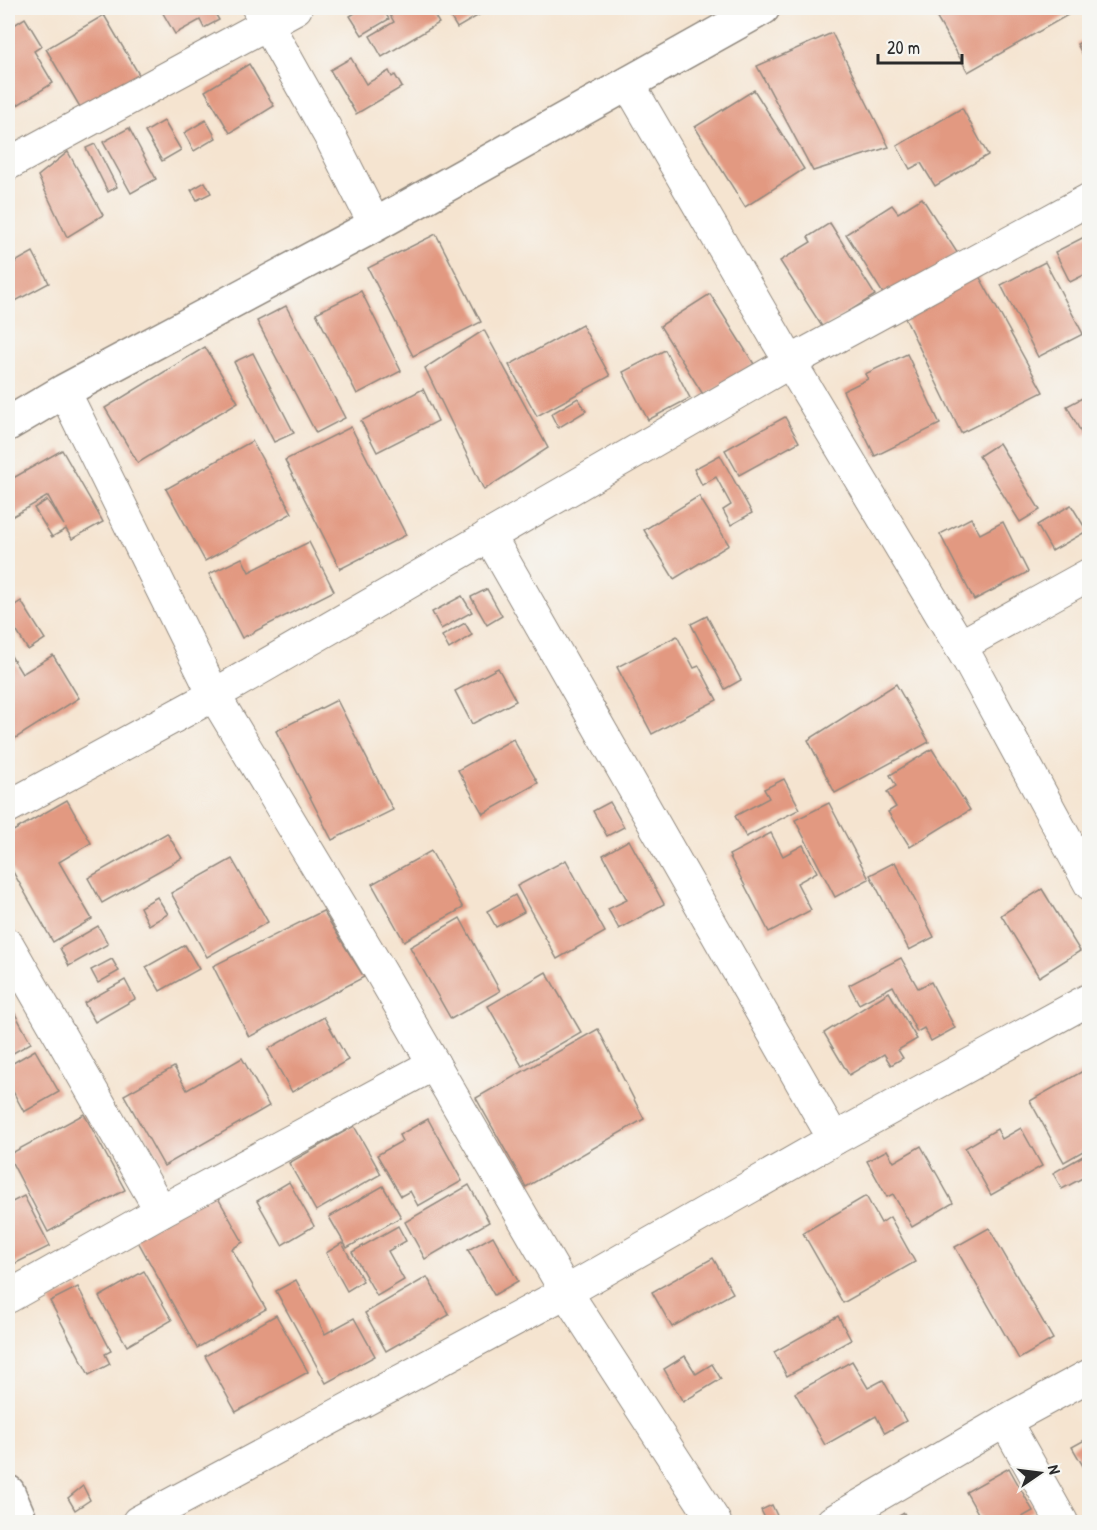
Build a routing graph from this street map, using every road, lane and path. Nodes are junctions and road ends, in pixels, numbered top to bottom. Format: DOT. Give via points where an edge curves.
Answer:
graph roads {
  1 [pos="296,8"];
  2 [pos="763,8"];
  3 [pos="262,16"];
  4 [pos="628,83"];
  5 [pos="8,164"];
  6 [pos="1089,199"];
  7 [pos="375,225"];
  8 [pos="790,362"];
  9 [pos="64,391"];
  10 [pos="8,424"];
  11 [pos="489,535"];
  12 [pos="1089,574"];
  13 [pos="960,646"];
  14 [pos="214,695"];
  15 [pos="8,807"];
  16 [pos="1089,884"];
  17 [pos="8,945"];
  18 [pos="1089,999"];
  19 [pos="434,1064"];
  20 [pos="834,1139"];
  21 [pos="161,1211"];
  22 [pos="566,1292"];
  23 [pos="8,1297"];
  24 [pos="1089,1375"];
  25 [pos="1005,1421"];
  26 [pos="8,1492"];
  27 [pos="21,1522"];
  28 [pos="138,1522"];
  29 [pos="715,1522"];
  30 [pos="832,1522"];
  31 [pos="1062,1522"];
  1 -- 3 [label="street"];
  2 -- 4 [label="street"];
  3 -- 5 [label="street"];
  3 -- 7 [label="street"];
  4 -- 7 [label="street"];
  4 -- 8 [label="street"];
  6 -- 8 [label="street"];
  7 -- 9 [label="street"];
  8 -- 11 [label="street"];
  8 -- 13 [label="street"];
  9 -- 10 [label="street"];
  9 -- 14 [label="street"];
  11 -- 14 [label="street"];
  11 -- 20 [label="street"];
  12 -- 13 [label="street"];
  13 -- 16 [label="street"];
  14 -- 15 [label="street"];
  14 -- 19 [label="street"];
  17 -- 21 [label="street"];
  18 -- 20 [label="street"];
  19 -- 21 [label="street"];
  19 -- 22 [label="street"];
  20 -- 22 [label="street"];
  21 -- 23 [label="street"];
  22 -- 28 [label="street"];
  22 -- 29 [label="street"];
  24 -- 25 [label="street"];
  25 -- 30 [label="street"];
  25 -- 31 [label="street"];
  26 -- 27 [label="street"];
}
